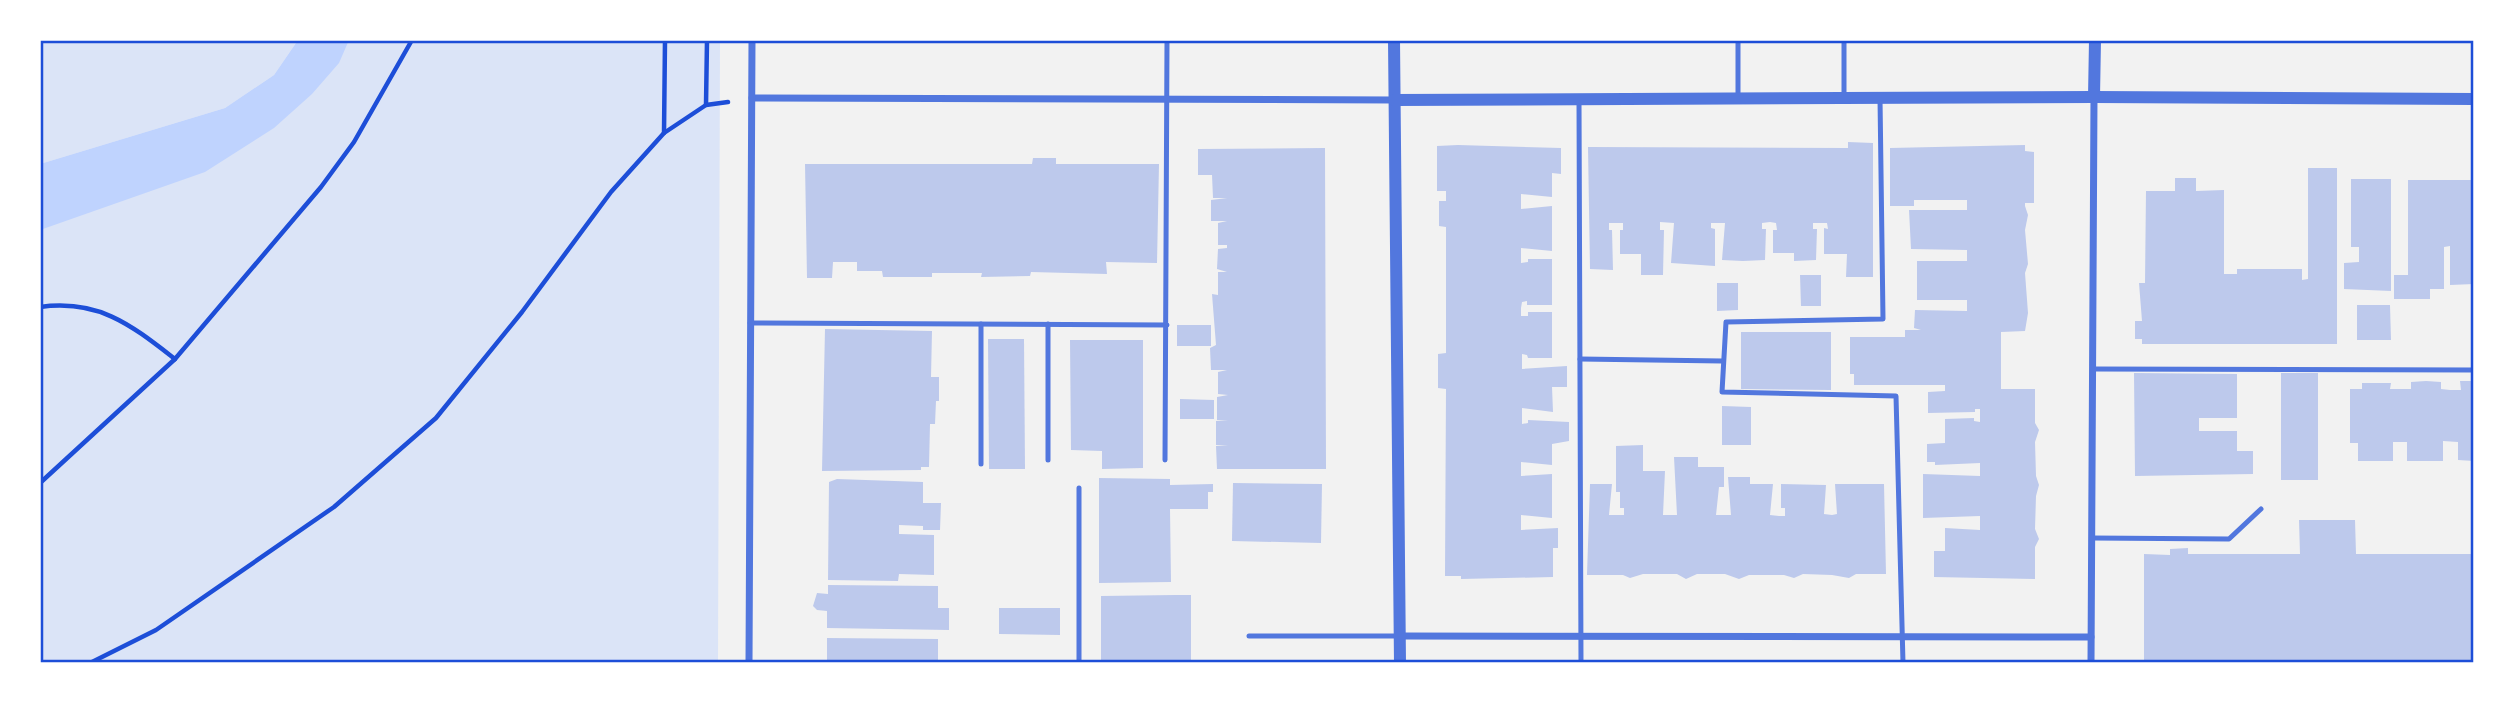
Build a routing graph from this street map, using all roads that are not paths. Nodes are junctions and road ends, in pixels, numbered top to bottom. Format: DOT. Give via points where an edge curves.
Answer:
graph roads {
  1 [pos="752,40"];
  2 [pos="1167,40"];
  3 [pos="1394,40"];
  4 [pos="1738,40"];
  5 [pos="1844,40"];
  6 [pos="2095,40"];
  7 [pos="2094,97"];
  8 [pos="752,98"];
  9 [pos="1844,98"];
  10 [pos="1880,98"];
  11 [pos="2474,99"];
  12 [pos="1166,100"];
  13 [pos="1394,100"];
  14 [pos="1738,100"];
  15 [pos="1578,101"];
  16 [pos="749,323"];
  17 [pos="981,324"];
  18 [pos="1048,324"];
  19 [pos="1167,325"];
  20 [pos="1580,359"];
  21 [pos="1722,361"];
  22 [pos="2093,369"];
  23 [pos="2474,370"];
  24 [pos="1048,460"];
  25 [pos="1165,460"];
  26 [pos="981,464"];
  27 [pos="1079,488"];
  28 [pos="2261,509"];
  29 [pos="2092,538"];
  30 [pos="1249,636"];
  31 [pos="1401,636"];
  32 [pos="1581,637"];
  33 [pos="1902,637"];
  34 [pos="2091,638"];
  35 [pos="749,663"];
  36 [pos="1079,663"];
  37 [pos="1400,663"];
  38 [pos="1581,663"];
  39 [pos="1903,663"];
  40 [pos="2091,663"];
  1 -- 8 [label="street"];
  2 -- 12 [label="lane"];
  3 -- 13 [label="street"];
  4 -- 14 [label="lane"];
  5 -- 9 [label="lane"];
  6 -- 7 [label="street"];
  7 -- 10 [label="street"];
  7 -- 11 [label="street"];
  7 -- 22 [label="street"];
  8 -- 12 [label="street"];
  8 -- 16 [label="street"];
  9 -- 10 [label="street"];
  9 -- 14 [label="street"];
  10 -- 21 [label="lane" via="1883,318 1726,322"];
  12 -- 13 [label="street"];
  12 -- 19 [label="lane"];
  13 -- 15 [label="street"];
  13 -- 31 [label="street"];
  14 -- 15 [label="street"];
  15 -- 20 [label="lane"];
  16 -- 17 [label="lane"];
  16 -- 35 [label="street"];
  17 -- 18 [label="lane"];
  17 -- 26 [label="lane"];
  18 -- 19 [label="lane"];
  18 -- 24 [label="lane"];
  19 -- 25 [label="lane"];
  20 -- 21 [label="lane"];
  20 -- 32 [label="lane"];
  21 -- 33 [label="lane" via="1722,392 1896,396"];
  22 -- 23 [label="lane"];
  22 -- 29 [label="street"];
  27 -- 36 [label="lane"];
  28 -- 29 [label="lane" via="2229,539"];
  29 -- 34 [label="street"];
  30 -- 31 [label="lane"];
  31 -- 32 [label="street"];
  31 -- 37 [label="street"];
  32 -- 33 [label="street"];
  32 -- 38 [label="lane"];
  33 -- 34 [label="street"];
  33 -- 39 [label="lane"];
  34 -- 40 [label="street"];
}
